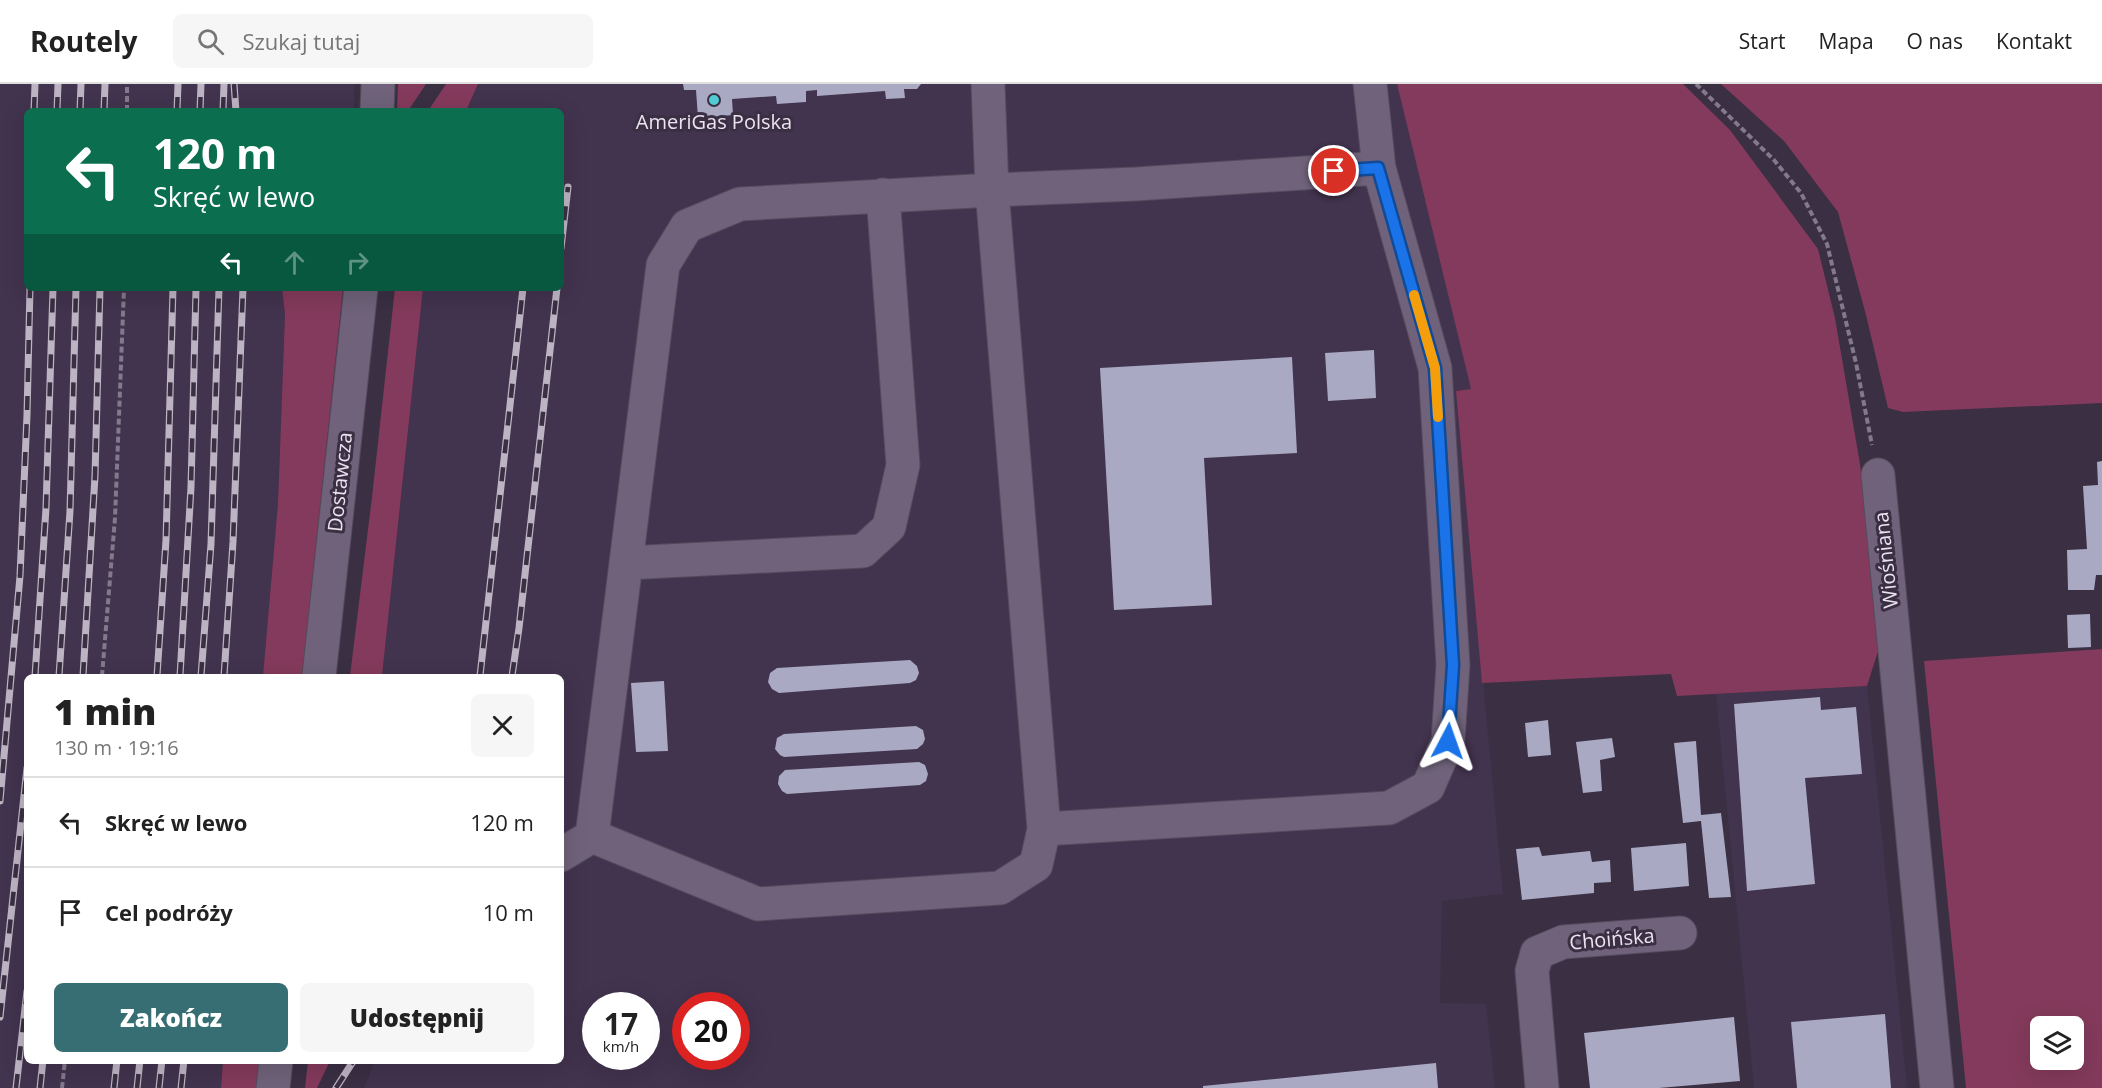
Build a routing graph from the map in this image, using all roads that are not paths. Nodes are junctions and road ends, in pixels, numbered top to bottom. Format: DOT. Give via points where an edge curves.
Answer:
graph roads {
  1 [pos="378,84"];
  2 [pos="988,84"];
  3 [pos="1370,84"];
  4 [pos="378,108"];
  5 [pos="1378,168"];
  6 [pos="992,190"];
  7 [pos="883,195"];
  8 [pos="361,291"];
  9 [pos="1878,475"];
  10 [pos="626,563"];
  11 [pos="319,674"];
  12 [pos="1044,830"];
  13 [pos="592,836"];
  14 [pos="564,853"];
  15 [pos="1680,933"];
  16 [pos="276,1064"];
  17 [pos="273,1088"];
  18 [pos="1542,1088"];
  19 [pos="1937,1088"];
  1 -- 4 [label="street"];
  2 -- 6 [label="street"];
  3 -- 5 [label="street"];
  5 -- 6 [label="street"];
  5 -- 12 [label="street" via="1435,368 1453,665 1448,741 1428,787 1389,808"];
  6 -- 7 [label="street"];
  6 -- 12 [label="street"];
  7 -- 10 [label="street" via="740,204 687,226 663,265"];
  7 -- 10 [label="street" via="903,465 889,527 862,551"];
  8 -- 11 [label="street, Dostawcza"];
  9 -- 19 [label="street, Wiośniana"];
  10 -- 13 [label="street"];
  12 -- 13 [label="street" via="1036,865 1000,888 758,904"];
  13 -- 14 [label="street"];
  15 -- 18 [label="street, Choińska" via="1563,942 1537,953 1532,971"];
  16 -- 17 [label="street"];
}
